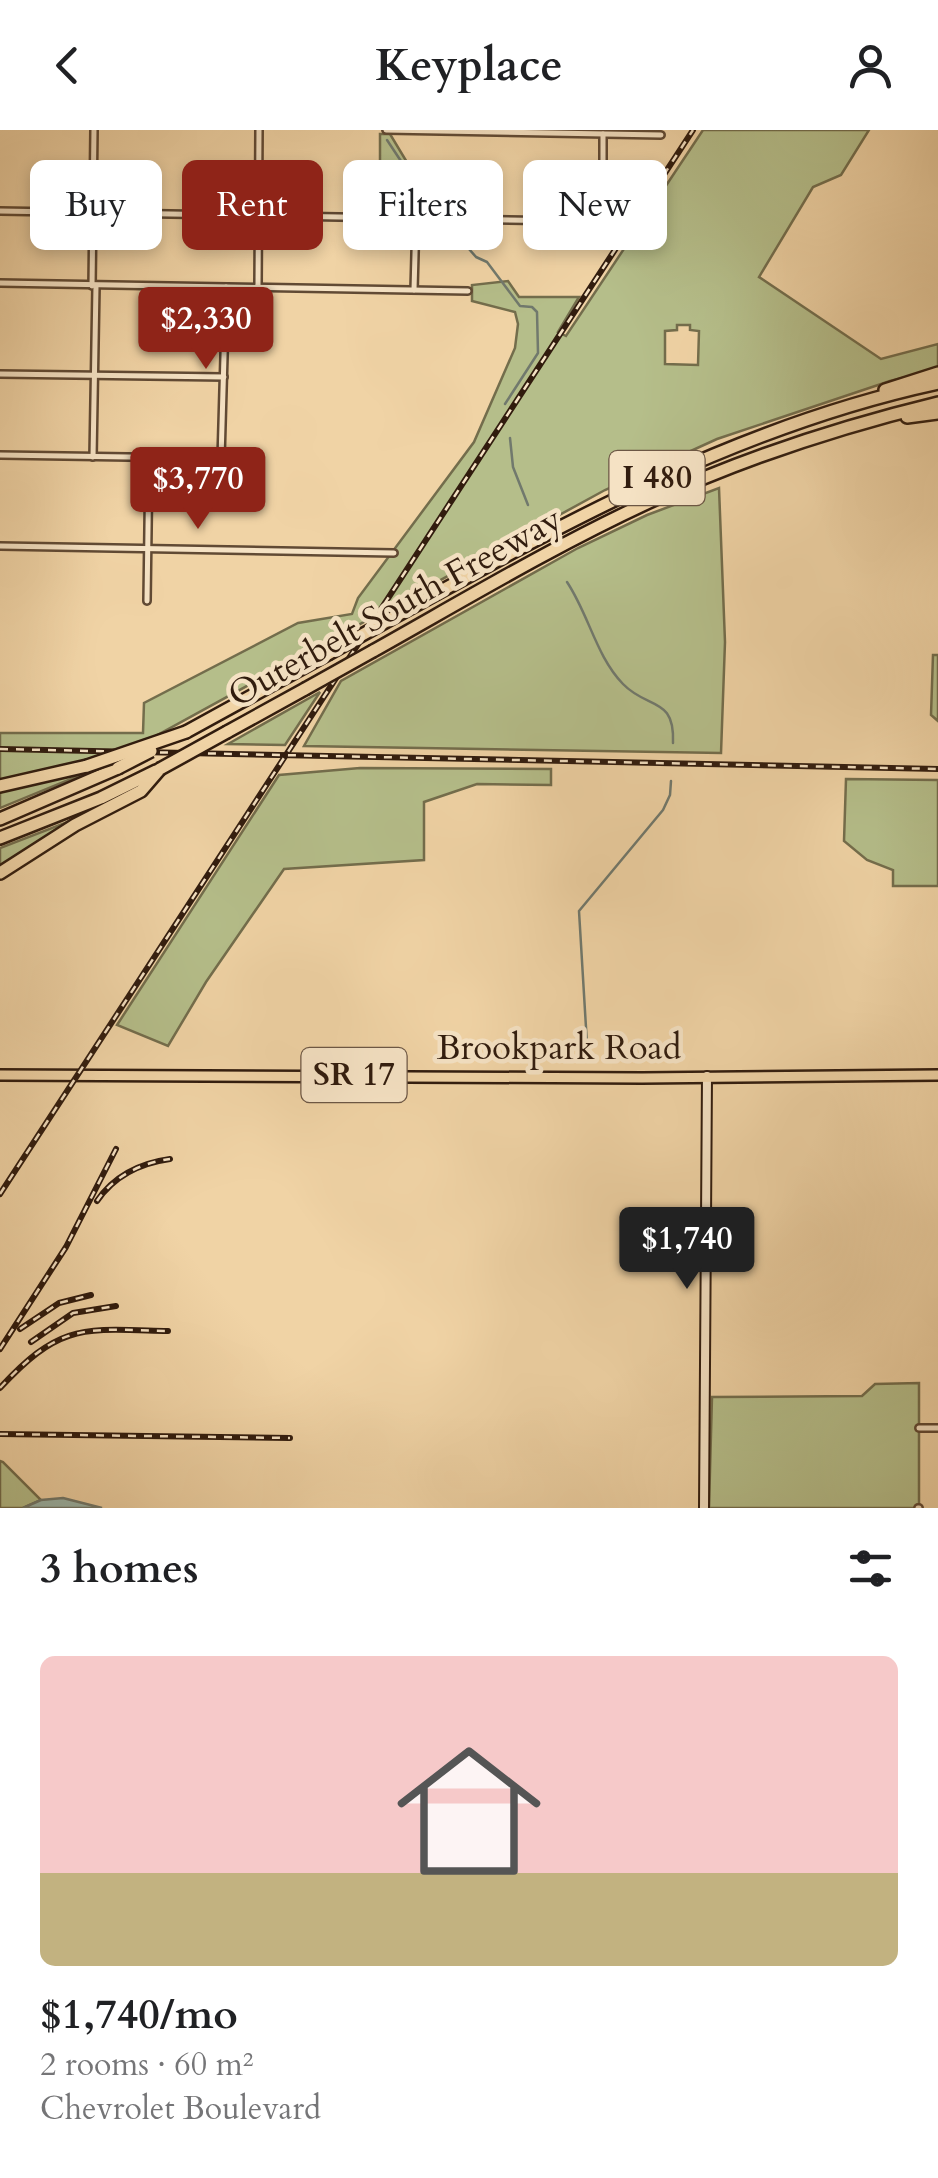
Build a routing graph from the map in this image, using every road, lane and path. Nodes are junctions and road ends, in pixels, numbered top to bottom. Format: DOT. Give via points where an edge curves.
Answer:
graph roads {
  1 [pos="94,130"];
  2 [pos="260,130"];
  3 [pos="386,130"];
  4 [pos="603,134"];
  5 [pos="661,134"];
  6 [pos="94,160"];
  7 [pos="259,160"];
  8 [pos="0,211"];
  9 [pos="30,212"];
  10 [pos="503,220"];
  11 [pos="94,250"];
  12 [pos="258,250"];
  13 [pos="415,250"];
  14 [pos="0,283"];
  15 [pos="94,286"];
  16 [pos="226,287"];
  17 [pos="258,288"];
  18 [pos="414,291"];
  19 [pos="468,291"];
  20 [pos="0,374"];
  21 [pos="938,374"];
  22 [pos="94,375"];
  23 [pos="224,376"];
  24 [pos="938,383"];
  25 [pos="938,403"];
  26 [pos="854,405"];
  27 [pos="938,413"];
  28 [pos="888,415"];
  29 [pos="0,455"];
  30 [pos="93,457"];
  31 [pos="149,457"];
  32 [pos="221,458"];
  33 [pos="259,459"];
  34 [pos="0,546"];
  35 [pos="149,548"];
  36 [pos="394,553"];
  37 [pos="147,601"];
  38 [pos="188,732"];
  39 [pos="160,769"];
  40 [pos="0,786"];
  41 [pos="0,818"];
  42 [pos="0,838"];
  43 [pos="0,872"];
  44 [pos="938,1074"];
  45 [pos="0,1075"];
  46 [pos="708,1076"];
  47 [pos="920,1428"];
  48 [pos="938,1428"];
  49 [pos="704,1508"];
  1 -- 6 [label="street"];
  2 -- 7 [label="street"];
  3 -- 4 [label="street"];
  4 -- 5 [label="street"];
  4 -- 10 [label="street" via="603,173 570,221"];
  8 -- 9 [label="street"];
  11 -- 15 [label="street"];
  12 -- 17 [label="street"];
  13 -- 18 [label="street"];
  14 -- 15 [label="street"];
  15 -- 16 [label="street"];
  15 -- 22 [label="street"];
  16 -- 17 [label="street"];
  16 -- 23 [label="street"];
  17 -- 18 [label="street"];
  18 -- 19 [label="street"];
  20 -- 22 [label="street"];
  21 -- 26 [label="highway"];
  22 -- 23 [label="street"];
  22 -- 30 [label="street"];
  23 -- 32 [label="street"];
  24 -- 26 [label="highway, Outerbelt South Freeway / I 480"];
  25 -- 28 [label="highway, Outerbelt South Freeway / I 480"];
  26 -- 38 [label="highway, Outerbelt South Freeway / I 480, bridge" via="740,442 640,486"];
  27 -- 28 [label="highway"];
  28 -- 39 [label="highway, Outerbelt South Freeway / I 480, bridge" via="652,500"];
  29 -- 30 [label="street"];
  30 -- 31 [label="street"];
  31 -- 32 [label="street"];
  31 -- 35 [label="street"];
  32 -- 33 [label="street"];
  34 -- 35 [label="street"];
  35 -- 36 [label="street"];
  35 -- 37 [label="street"];
  38 -- 40 [label="highway, bridge"];
  38 -- 41 [label="highway, Outerbelt South Freeway / I 480, bridge"];
  39 -- 42 [label="highway, Outerbelt South Freeway / I 480"];
  39 -- 43 [label="highway" via="140,791"];
  44 -- 46 [label="main road, Brookpark Road / SR 17"];
  45 -- 46 [label="main road, Brookpark Road / SR 17"];
  46 -- 49 [label="main road"];
  47 -- 48 [label="street"];
}
